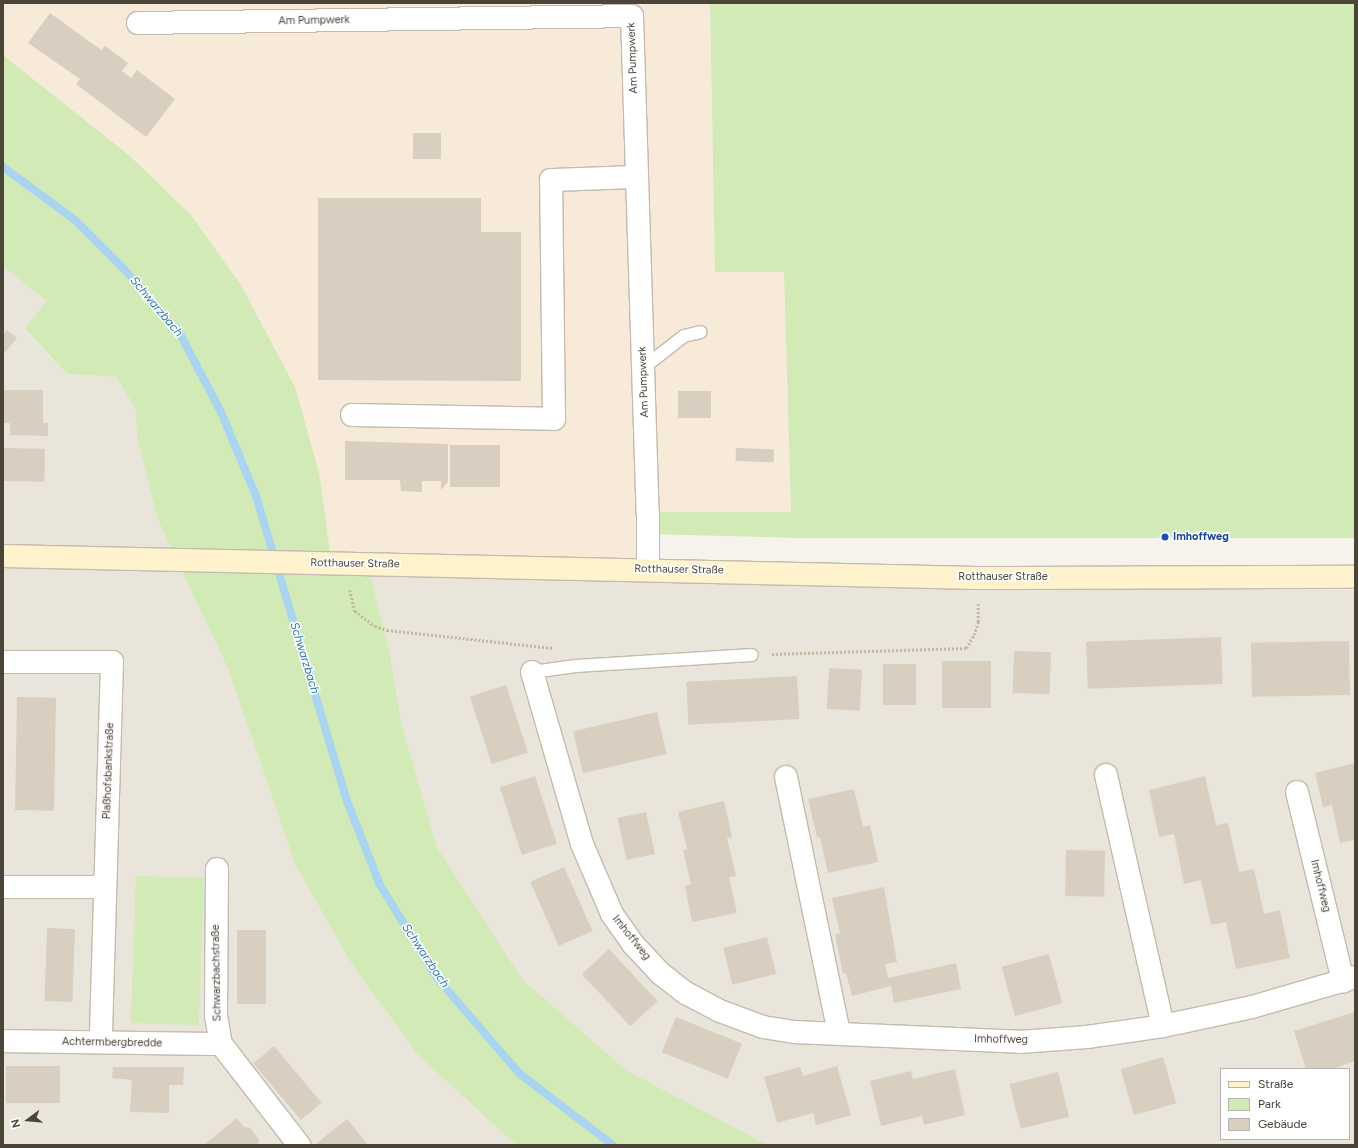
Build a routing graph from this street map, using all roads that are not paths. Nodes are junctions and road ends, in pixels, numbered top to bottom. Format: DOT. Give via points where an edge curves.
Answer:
graph roads {
  1 [pos="138,23"];
  2 [pos="636,177"];
  3 [pos="701,332"];
  4 [pos="643,368"];
  5 [pos="352,415"];
  6 [pos="3,556"];
  7 [pos="648,569"];
  8 [pos="1355,577"];
  9 [pos="752,655"];
  10 [pos="3,662"];
  11 [pos="532,672"];
  12 [pos="1106,775"];
  13 [pos="786,777"];
  14 [pos="1297,792"];
  15 [pos="217,869"];
  16 [pos="3,887"];
  17 [pos="105,887"];
  18 [pos="1349,979"];
  19 [pos="1163,1026"];
  20 [pos="839,1033"];
  21 [pos="3,1041"];
  22 [pos="101,1042"];
  23 [pos="221,1044"];
  24 [pos="299,1145"];
  1 -- 2 [label="street, Am Pumpwerk" via="632,16"];
  2 -- 4 [label="street, Am Pumpwerk"];
  2 -- 5 [label="street" via="551,180 554,418"];
  3 -- 4 [label="lane" via="684,336"];
  4 -- 7 [label="street, Am Pumpwerk"];
  6 -- 7 [label="main road, Rotthauser Straße"];
  7 -- 8 [label="main road, Rotthauser Straße" via="978,578"];
  9 -- 11 [label="lane" via="576,666"];
  10 -- 17 [label="street, Plaßhofsbankstraße" via="112,662"];
  11 -- 20 [label="street, Imhoffweg" via="582,844 612,914 633,944 660,973 686,993 720,1011 763,1027 794,1032"];
  12 -- 19 [label="street"];
  13 -- 20 [label="street"];
  14 -- 18 [label="street, Imhoffweg"];
  15 -- 23 [label="street, Schwarzbachstraße" via="216,1016"];
  16 -- 17 [label="street"];
  17 -- 22 [label="street"];
  18 -- 19 [label="street, Imhoffweg" via="1252,1007"];
  19 -- 20 [label="street, Imhoffweg" via="1087,1037 1020,1042"];
  21 -- 22 [label="street, Achtermbergbredde"];
  22 -- 23 [label="street, Achtermbergbredde"];
  23 -- 24 [label="street, Schwarzbachstraße"];
}
